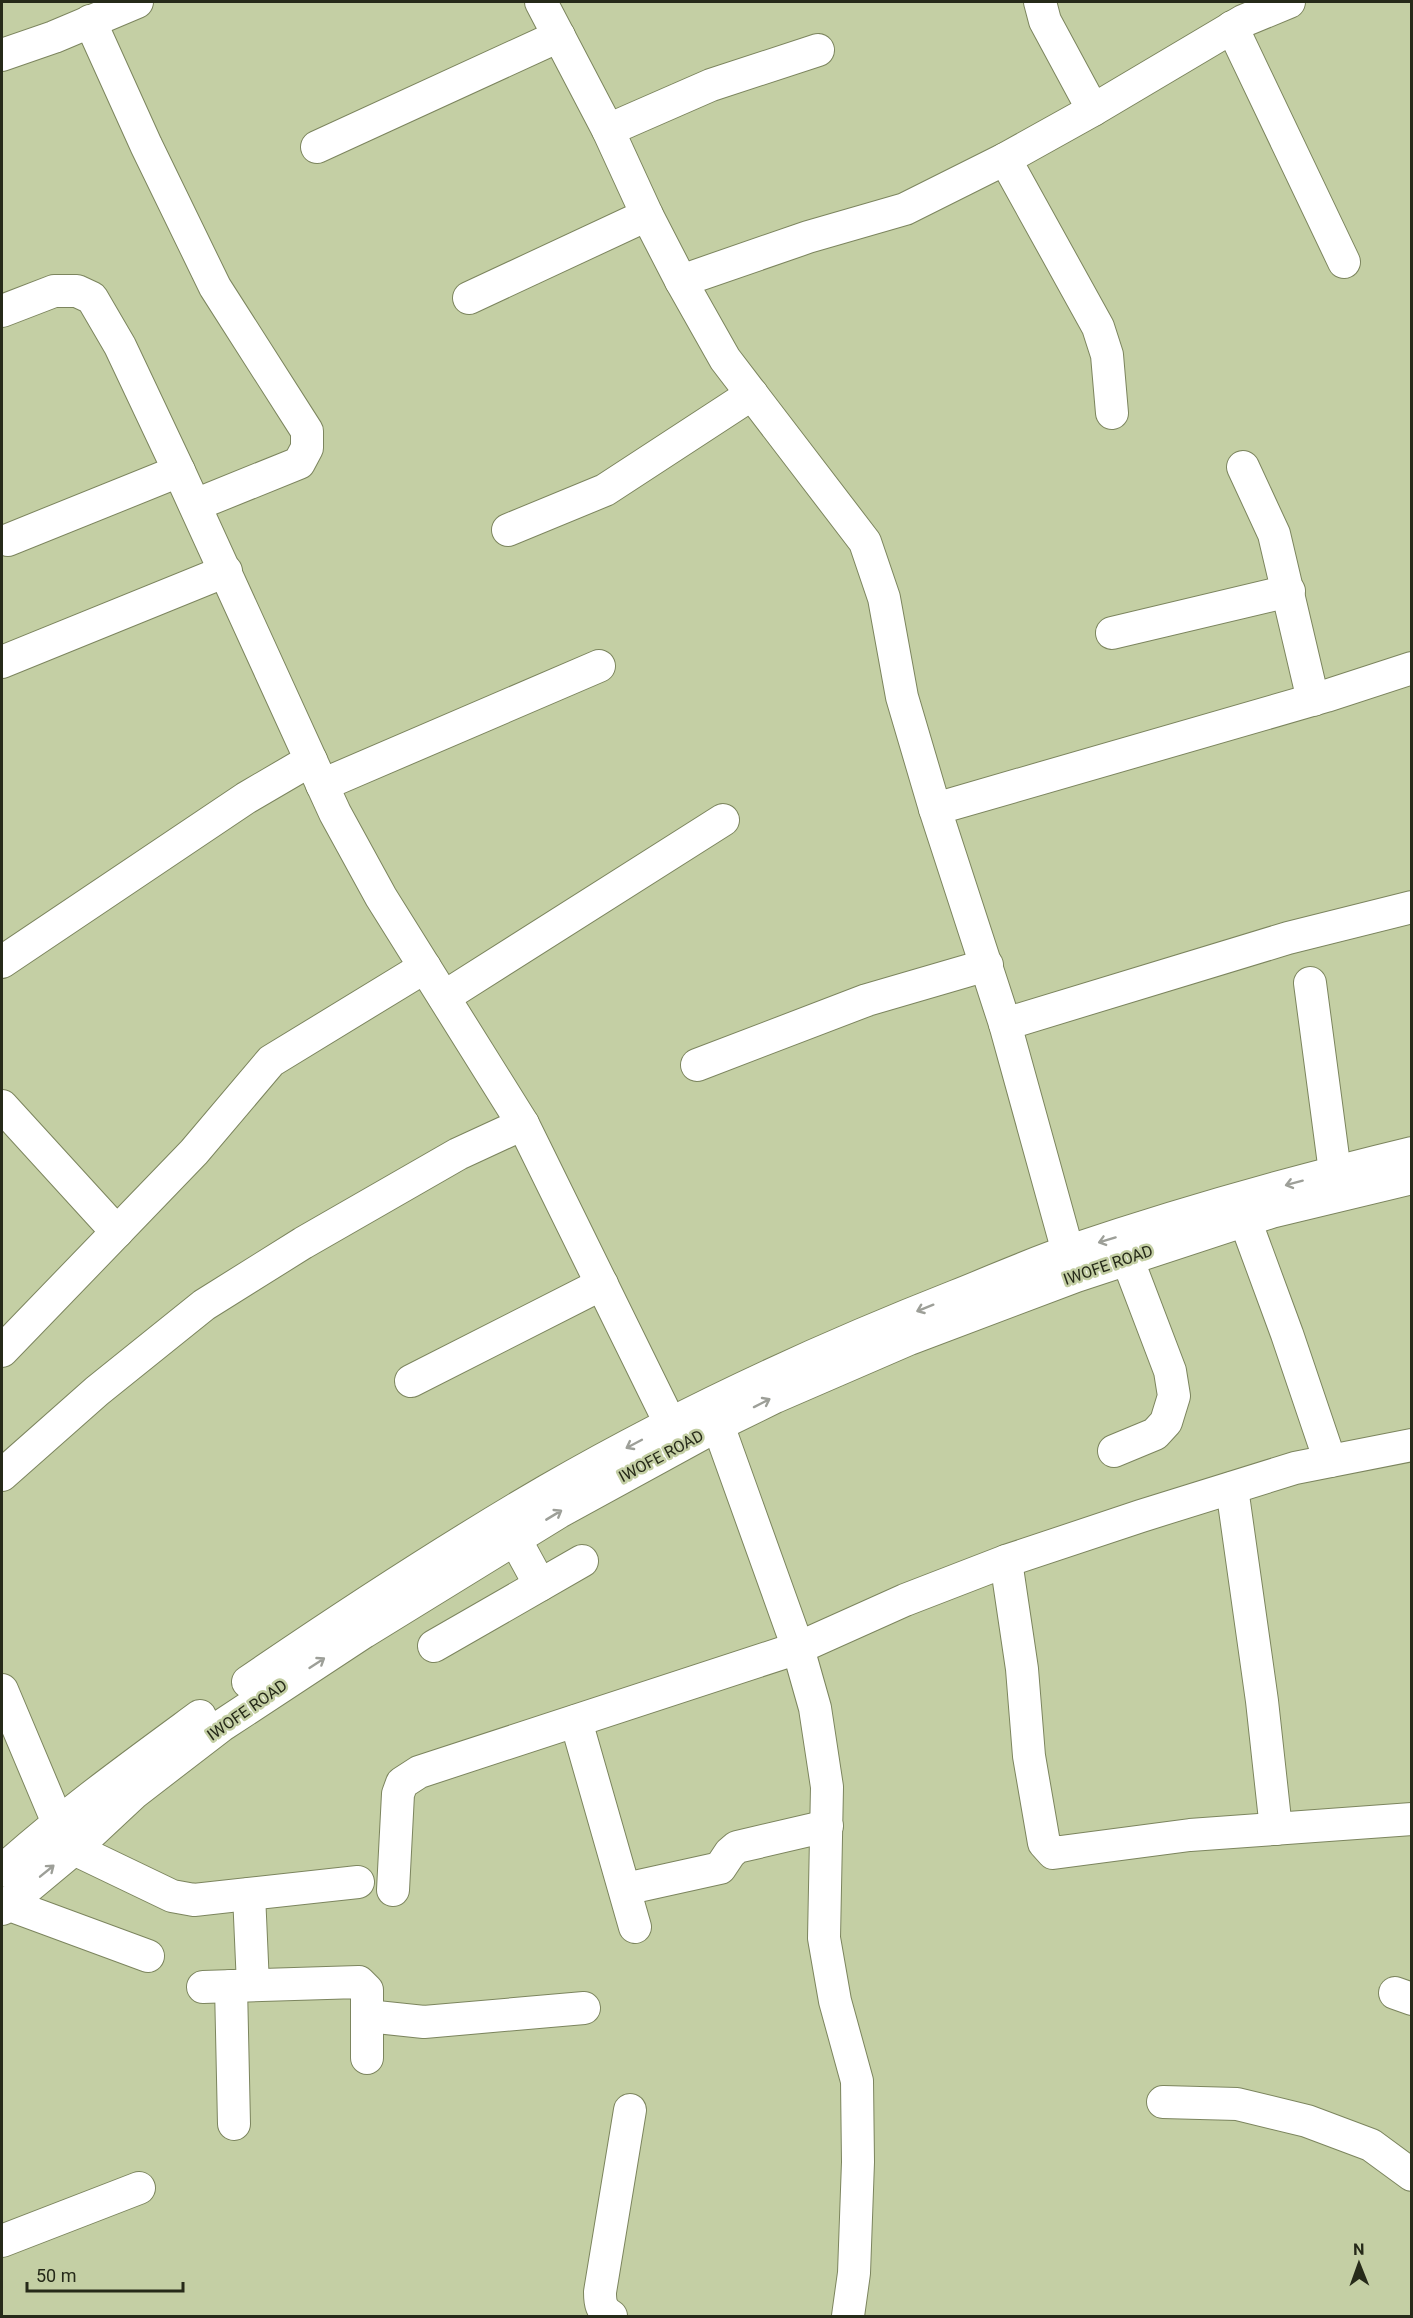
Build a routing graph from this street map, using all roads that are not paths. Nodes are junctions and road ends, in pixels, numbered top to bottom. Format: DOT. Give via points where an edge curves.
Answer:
graph roads {
  1 [pos="137,2"];
  2 [pos="541,2"];
  3 [pos="1040,2"];
  4 [pos="1289,2"];
  5 [pos="90,21"];
  6 [pos="1232,27"];
  7 [pos="559,36"];
  8 [pos="818,50"];
  9 [pos="2,56"];
  10 [pos="1093,110"];
  11 [pos="608,130"];
  12 [pos="317,147"];
  13 [pos="1005,159"];
  14 [pos="647,216"];
  15 [pos="1344,261"];
  16 [pos="681,281"];
  17 [pos="469,298"];
  18 [pos="2,311"];
  19 [pos="752,394"];
  20 [pos="1112,413"];
  21 [pos="1243,467"];
  22 [pos="179,471"];
  23 [pos="195,505"];
  24 [pos="508,530"];
  25 [pos="8,540"];
  26 [pos="226,571"];
  27 [pos="1289,591"];
  28 [pos="1112,633"];
  29 [pos="2,662"];
  30 [pos="599,666"];
  31 [pos="1412,668"];
  32 [pos="1313,700"];
  33 [pos="316,773"];
  34 [pos="935,809"];
  35 [pos="723,820"];
  36 [pos="1412,907"];
  37 [pos="2,962"];
  38 [pos="987,965"];
  39 [pos="425,967"];
  40 [pos="1311,983"];
  41 [pos="444,997"];
  42 [pos="1005,1024"];
  43 [pos="697,1065"];
  44 [pos="2,1106"];
  45 [pos="524,1124"];
  46 [pos="1412,1153"];
  47 [pos="1335,1172"];
  48 [pos="1412,1178"];
  49 [pos="1245,1220"];
  50 [pos="117,1232"];
  51 [pos="1068,1252"];
  52 [pos="1127,1258"];
  53 [pos="602,1284"];
  54 [pos="2,1351"];
  55 [pos="411,1381"];
  56 [pos="670,1425"];
  57 [pos="718,1425"];
  58 [pos="1412,1444"];
  59 [pos="1114,1451"];
  60 [pos="1330,1461"];
  61 [pos="2,1475"];
  62 [pos="1232,1488"];
  63 [pos="515,1539"];
  64 [pos="486,1557"];
  65 [pos="582,1561"];
  66 [pos="1006,1562"];
  67 [pos="540,1585"];
  68 [pos="510,1603"];
  69 [pos="434,1646"];
  70 [pos="798,1648"];
  71 [pos="2,1690"];
  72 [pos="576,1721"];
  73 [pos="1412,1819"];
  74 [pos="827,1826"];
  75 [pos="1276,1829"];
  76 [pos="66,1836"];
  77 [pos="3,1865"];
  78 [pos="358,1881"];
  79 [pos="625,1889"];
  80 [pos="393,1890"];
  81 [pos="249,1894"];
  82 [pos="4,1906"];
  83 [pos="635,1927"];
  84 [pos="148,1956"];
  85 [pos="229,1986"];
  86 [pos="584,2008"];
  87 [pos="367,2016"];
  88 [pos="367,2058"];
  89 [pos="1163,2102"];
  90 [pos="630,2110"];
  91 [pos="234,2124"];
  92 [pos="1412,2175"];
  93 [pos="139,2188"];
  94 [pos="2,2241"];
  95 [pos="611,2316"];
  96 [pos="848,2316"];
  1 -- 5 [label="street"];
  2 -- 7 [label="street"];
  3 -- 10 [label="street" via="1045,21"];
  4 -- 6 [label="street"];
  5 -- 9 [label="street"];
  5 -- 23 [label="street" via="215,287 307,431 307,448 298,463"];
  6 -- 10 [label="street"];
  6 -- 15 [label="street"];
  7 -- 11 [label="street"];
  7 -- 12 [label="street"];
  8 -- 11 [label="street" via="711,86"];
  10 -- 13 [label="street"];
  11 -- 14 [label="street"];
  13 -- 16 [label="street" via="904,209"];
  13 -- 20 [label="street" via="1098,327 1107,356"];
  14 -- 16 [label="street"];
  14 -- 17 [label="street"];
  16 -- 19 [label="street" via="725,359"];
  18 -- 22 [label="street" via="54,291 76,291 92,298 120,346"];
  19 -- 24 [label="street" via="605,490"];
  19 -- 34 [label="street" via="866,542 884,598 902,697"];
  21 -- 27 [label="street" via="1274,534"];
  22 -- 23 [label="street"];
  22 -- 25 [label="street"];
  23 -- 26 [label="street"];
  26 -- 29 [label="street"];
  26 -- 33 [label="street"];
  27 -- 28 [label="street"];
  27 -- 32 [label="street"];
  30 -- 33 [label="street"];
  31 -- 32 [label="street"];
  32 -- 34 [label="street"];
  33 -- 37 [label="street" via="246,798"];
  33 -- 39 [label="street" via="381,897"];
  34 -- 38 [label="street"];
  35 -- 41 [label="street"];
  36 -- 42 [label="street" via="1288,938"];
  38 -- 42 [label="street"];
  38 -- 43 [label="street" via="867,1000"];
  39 -- 41 [label="street"];
  39 -- 50 [label="street" via="271,1061 194,1152"];
  40 -- 47 [label="street"];
  41 -- 45 [label="street"];
  42 -- 51 [label="street"];
  44 -- 50 [label="street"];
  45 -- 53 [label="street"];
  45 -- 61 [label="street" via="448,1160 204,1305 97,1391"];
  46 -- 47 [label="street, IWOFE ROAD"];
  47 -- 51 [label="street, IWOFE ROAD, one-way"];
  48 -- 49 [label="street, IWOFE ROAD"];
  49 -- 52 [label="street, IWOFE ROAD"];
  49 -- 60 [label="street"];
  50 -- 54 [label="street"];
  51 -- 56 [label="street, IWOFE ROAD, one-way" via="765,1377"];
  57 -- 52 [label="street, IWOFE ROAD, one-way" via="909,1339"];
  52 -- 59 [label="street" via="1170,1371 1174,1396 1166,1422 1155,1434"];
  53 -- 55 [label="street"];
  53 -- 56 [label="street"];
  56 -- 76 [label="street, IWOFE ROAD, one-way" via="548,1490 351,1612 210,1708"];
  63 -- 57 [label="street, IWOFE ROAD, one-way"];
  57 -- 70 [label="street"];
  58 -- 60 [label="street"];
  60 -- 62 [label="street"];
  62 -- 66 [label="street"];
  62 -- 75 [label="street"];
  63 -- 64 [label="street, IWOFE ROAD"];
  63 -- 67 [label="street"];
  64 -- 68 [label="street"];
  76 -- 64 [label="street, IWOFE ROAD, one-way" via="134,1793 222,1726"];
  65 -- 67 [label="street"];
  66 -- 70 [label="street" via="905,1600"];
  66 -- 75 [label="street" via="1022,1669 1029,1756 1044,1842 1053,1853 1190,1835"];
  67 -- 68 [label="street"];
  68 -- 69 [label="street"];
  70 -- 72 [label="street"];
  70 -- 74 [label="street" via="816,1719 827,1787"];
  71 -- 76 [label="street"];
  72 -- 79 [label="street"];
  72 -- 80 [label="street" via="419,1772 402,1783 396,1809"];
  73 -- 75 [label="street"];
  74 -- 79 [label="street" via="737,1847 720,1868"];
  74 -- 96 [label="street" via="824,1938 835,2001 856,2081 858,2162 854,2273"];
  76 -- 77 [label="street, IWOFE ROAD"];
  76 -- 81 [label="street" via="172,1896 194,1900"];
  82 -- 76 [label="street, IWOFE ROAD, one-way"];
  78 -- 81 [label="street"];
  79 -- 83 [label="street"];
  81 -- 85 [label="street"];
  82 -- 84 [label="street"];
  85 -- 87 [label="street" via="359,1982 367,1990"];
  85 -- 91 [label="street"];
  86 -- 87 [label="street" via="424,2022"];
  87 -- 88 [label="street"];
  89 -- 92 [label="street" via="1237,2104 1307,2121 1371,2145"];
  90 -- 95 [label="street" via="600,2292 600,2304"];
  93 -- 94 [label="street"];
}
